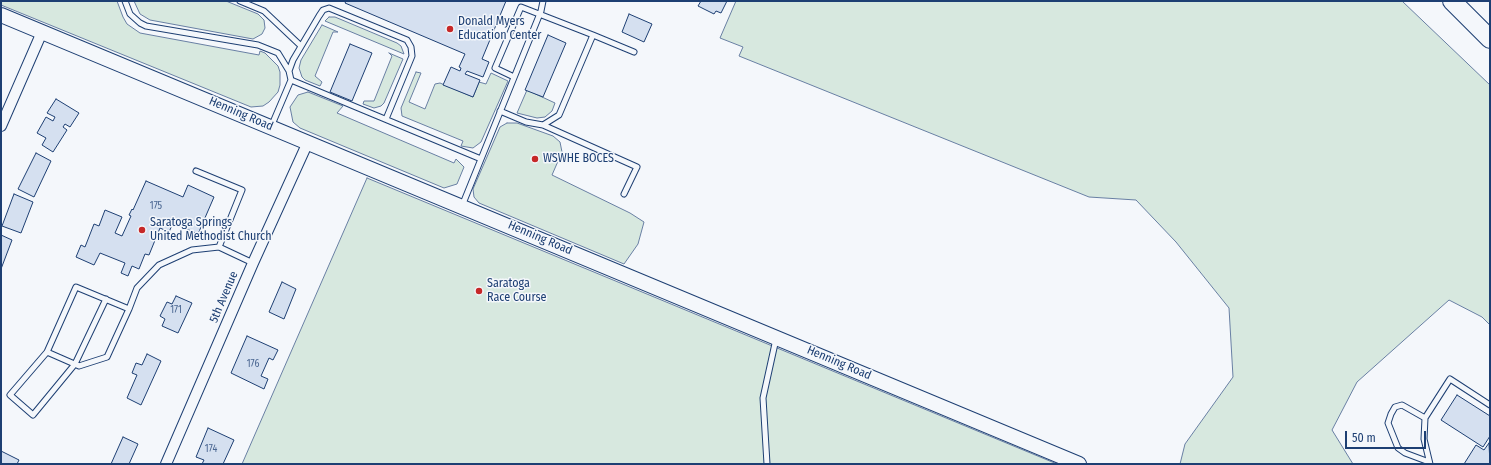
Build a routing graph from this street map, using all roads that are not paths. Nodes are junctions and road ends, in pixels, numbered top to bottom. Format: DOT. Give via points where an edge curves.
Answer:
graph roads {
  1 [pos="125,1"];
  2 [pos="240,1"];
  3 [pos="543,1"];
  4 [pos="1452,1"];
  5 [pos="540,14"];
  6 [pos="1,15"];
  7 [pos="42,32"];
  8 [pos="593,35"];
  9 [pos="1490,39"];
  10 [pos="301,46"];
  11 [pos="634,52"];
  12 [pos="289,71"];
  13 [pos="514,77"];
  14 [pos="291,80"];
  15 [pos="500,111"];
  16 [pos="386,120"];
  17 [pos="543,125"];
  18 [pos="1,126"];
  19 [pos="271,127"];
  20 [pos="308,142"];
  21 [pos="480,159"];
  22 [pos="196,171"];
  23 [pos="624,194"];
  24 [pos="462,206"];
  25 [pos="219,247"];
  26 [pos="252,263"];
  27 [pos="106,299"];
  28 [pos="128,309"];
  29 [pos="777,337"];
  30 [pos="47,352"];
  31 [pos="75,364"];
  32 [pos="1490,405"];
  33 [pos="1425,418"];
  34 [pos="1430,463"];
  35 [pos="166,464"];
  36 [pos="767,464"];
  37 [pos="1079,464"];
  1 -- 12 [label="lane" via="126,8 134,19 146,26 258,45 278,53"];
  2 -- 10 [label="lane" via="264,12"];
  3 -- 5 [label="lane"];
  4 -- 9 [label="highway"];
  5 -- 8 [label="lane"];
  5 -- 13 [label="lane"];
  5 -- 13 [label="lane" via="521,7 495,68"];
  6 -- 7 [label="street, Henning Road"];
  7 -- 18 [label="street"];
  7 -- 19 [label="street, Henning Road"];
  8 -- 11 [label="lane"];
  8 -- 17 [label="lane" via="559,115"];
  10 -- 12 [label="lane"];
  10 -- 16 [label="lane" via="323,10 329,8 408,40 412,56"];
  12 -- 14 [label="lane"];
  13 -- 15 [label="lane"];
  14 -- 16 [label="lane"];
  14 -- 19 [label="lane"];
  15 -- 17 [label="lane" via="526,122"];
  15 -- 21 [label="lane"];
  16 -- 21 [label="lane"];
  17 -- 23 [label="lane" via="637,168"];
  19 -- 20 [label="street, Henning Road"];
  20 -- 24 [label="street, Henning Road"];
  20 -- 26 [label="street, 5th Avenue"];
  21 -- 24 [label="lane"];
  22 -- 25 [label="lane" via="242,190"];
  24 -- 29 [label="street, Henning Road"];
  25 -- 26 [label="lane"];
  25 -- 28 [label="lane" via="192,250 159,265 138,288"];
  26 -- 35 [label="street, 5th Avenue"];
  27 -- 28 [label="lane"];
  27 -- 30 [label="lane" via="76,287"];
  27 -- 31 [label="lane"];
  28 -- 31 [label="lane" via="107,357 79,366"];
  29 -- 36 [label="lane" via="763,398"];
  29 -- 37 [label="street, Henning Road"];
  30 -- 31 [label="lane"];
  30 -- 31 [label="lane" via="10,395 33,415"];
  32 -- 33 [label="lane" via="1450,380"];
  33 -- 34 [label="lane" via="1424,439"];
  33 -- 34 [label="lane" via="1402,405 1396,407 1388,423 1398,448"];
}
